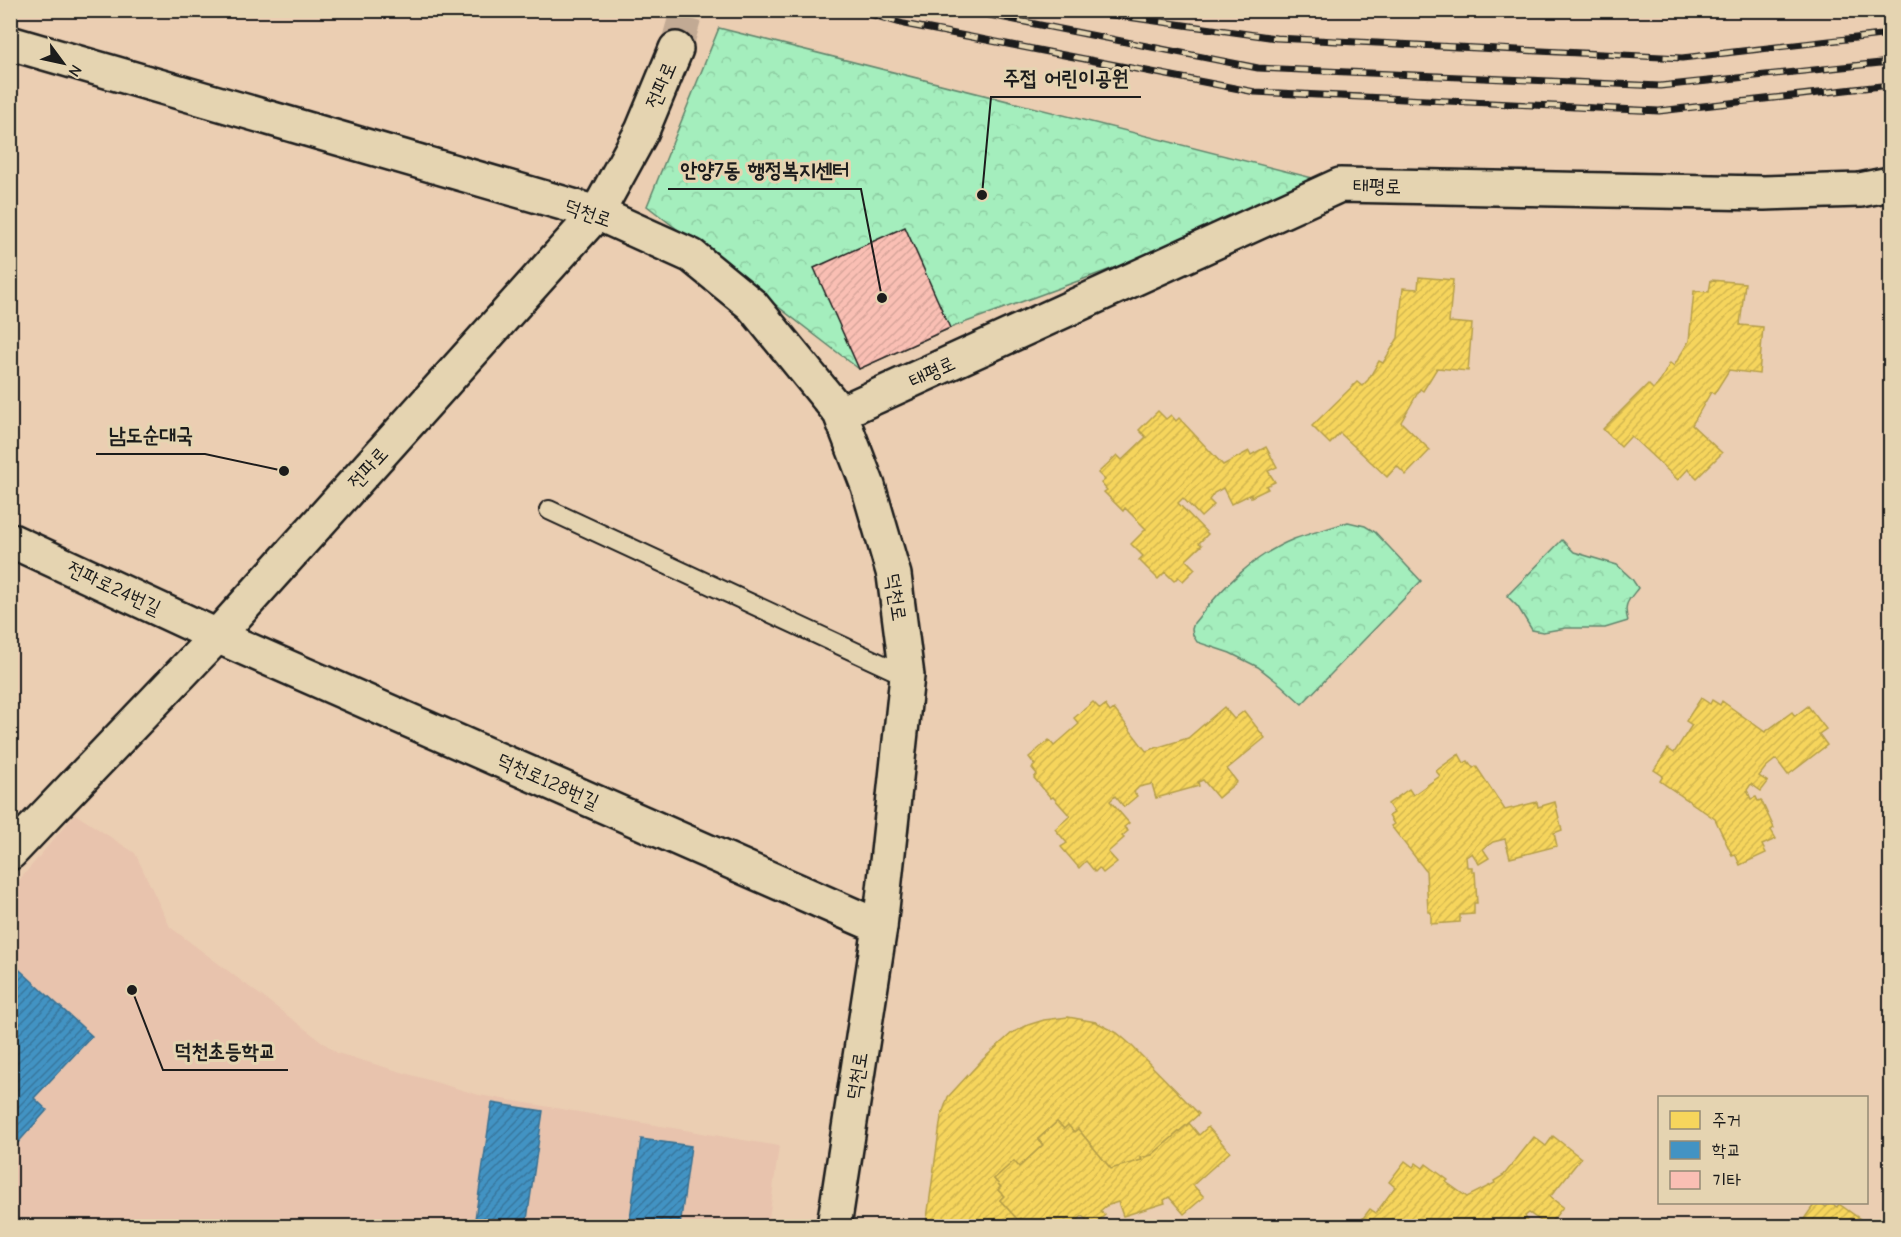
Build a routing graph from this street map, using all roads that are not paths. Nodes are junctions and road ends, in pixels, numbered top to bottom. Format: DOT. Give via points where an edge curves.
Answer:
graph roads {
  1 [pos="10,43"];
  2 [pos="676,49"];
  3 [pos="1890,184"];
  4 [pos="597,213"];
  5 [pos="840,413"];
  6 [pos="549,510"];
  7 [pos="10,540"];
  8 [pos="217,636"];
  9 [pos="907,676"];
  10 [pos="10,853"];
  11 [pos="880,927"];
  12 [pos="834,1227"];
  1 -- 4 [label="street, 덕천로"];
  2 -- 4 [label="street, 전파로" via="642,131"];
  3 -- 5 [label="street, 태평로" via="1860,190 1764,193 1340,185"];
  4 -- 5 [label="street, 덕천로" via="692,256 752,305"];
  4 -- 8 [label="street, 전파로"];
  5 -- 9 [label="street, 덕천로" via="868,486 894,575"];
  6 -- 9 [label="lane"];
  7 -- 8 [label="street, 전파로24번길"];
  8 -- 10 [label="street, 전파로"];
  8 -- 11 [label="street, 덕천로128번길"];
  9 -- 11 [label="street, 덕천로"];
  11 -- 12 [label="street, 덕천로"];
}
